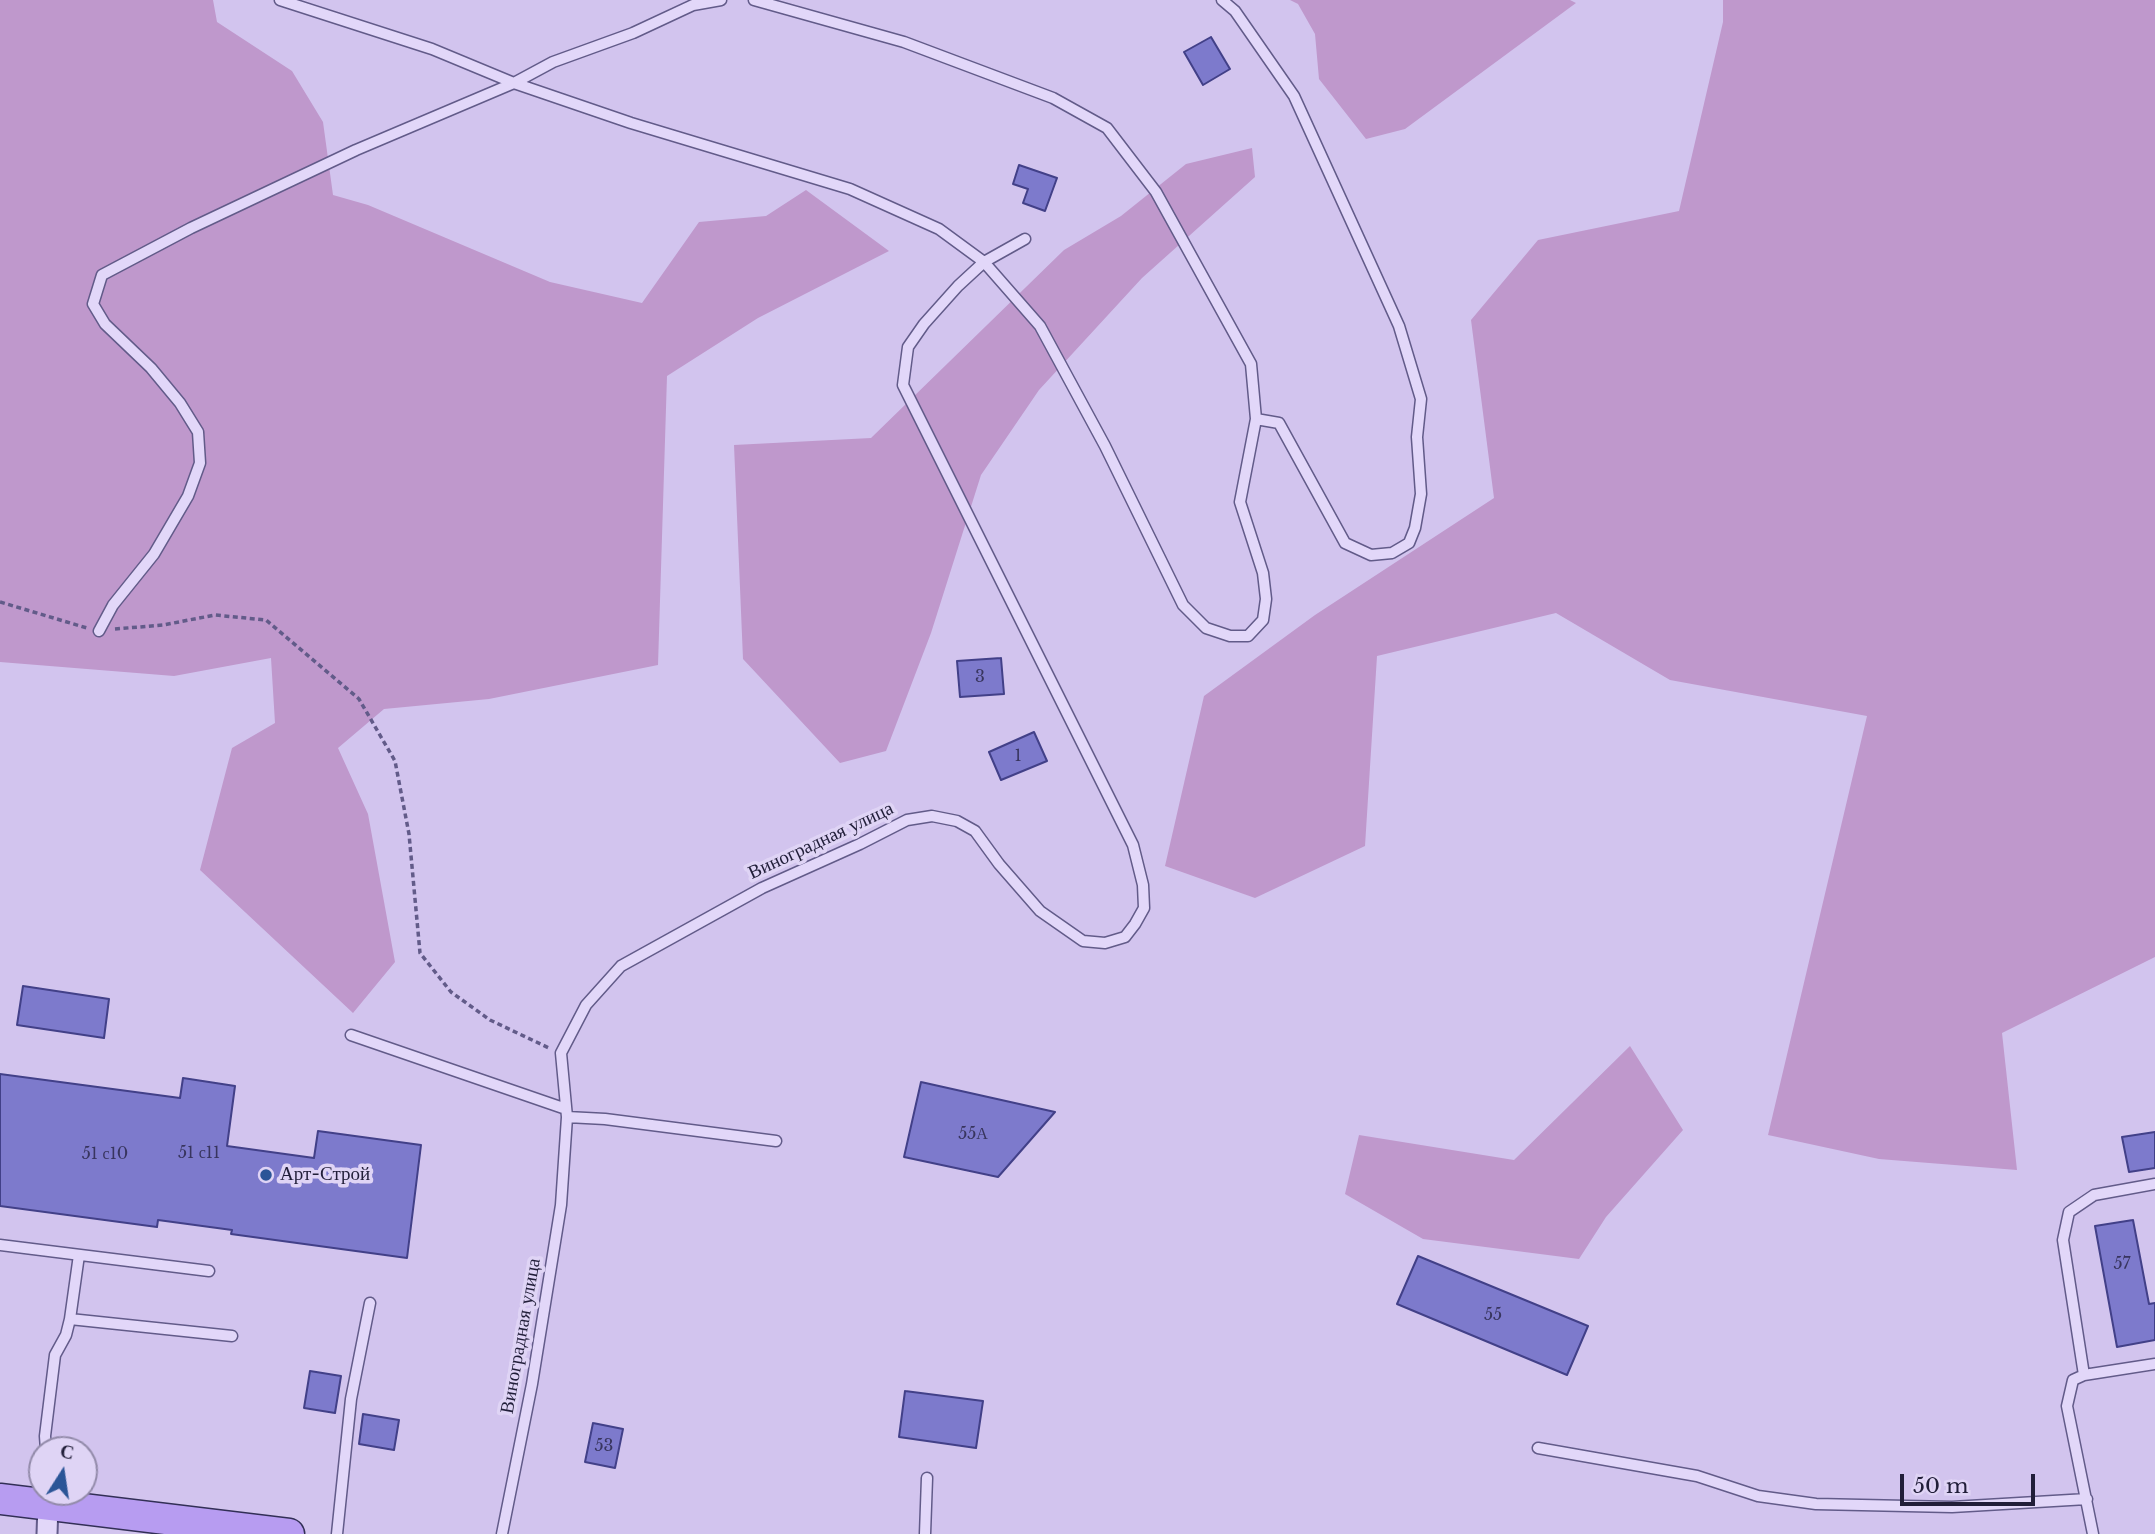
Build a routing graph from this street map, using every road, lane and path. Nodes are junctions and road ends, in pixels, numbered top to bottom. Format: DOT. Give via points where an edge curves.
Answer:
graph roads {
  1 [pos="281,0"];
  2 [pos="722,0"];
  3 [pos="754,0"];
  4 [pos="1222,0"];
  5 [pos="514,83"];
  6 [pos="1025,239"];
  7 [pos="984,262"];
  8 [pos="1256,419"];
  9 [pos="0,602"];
  10 [pos="99,631"];
  11 [pos="351,1035"];
  12 [pos="561,1053"];
  13 [pos="566,1113"];
  14 [pos="776,1141"];
  15 [pos="2155,1185"];
  16 [pos="0,1244"];
  17 [pos="79,1255"];
  18 [pos="209,1271"];
  19 [pos="370,1303"];
  20 [pos="71,1319"];
  21 [pos="232,1336"];
  22 [pos="2155,1364"];
  23 [pos="2084,1375"];
  24 [pos="45,1436"];
  25 [pos="1538,1448"];
  26 [pos="927,1478"];
  27 [pos="0,1499"];
  28 [pos="2087,1499"];
  29 [pos="47,1514"];
  30 [pos="0,1519"];
  31 [pos="124,1534"];
  32 [pos="289,1534"];
  33 [pos="337,1534"];
  34 [pos="502,1534"];
  35 [pos="925,1534"];
  36 [pos="2093,1534"];
  1 -- 5 [label="lane" via="432,49"];
  2 -- 5 [label="lane" via="693,5"];
  3 -- 8 [label="lane" via="904,42 1053,98 1107,128 1156,192 1251,364"];
  4 -- 8 [label="lane" via="1235,11 1294,96 1399,326 1421,399 1417,437 1421,494 1409,543 1392,553 1371,555 1345,543 1279,423"];
  5 -- 7 [label="lane" via="850,189 939,229"];
  5 -- 10 [label="lane" via="356,150 102,275 93,303 105,324 180,403 198,432 200,463 188,496 154,554 113,605"];
  6 -- 7 [label="lane"];
  7 -- 8 [label="lane" via="1040,326 1184,605 1206,628 1230,636 1248,636 1263,620 1266,598 1263,573 1240,502"];
  7 -- 12 [label="lane, Виноградная улица" via="908,347 903,385 1133,845 1144,908 1125,937 1105,943 1083,941 1040,911 975,831 957,821 932,816 907,820 762,888 621,966 586,1005"];
  9 -- 10 [label="path"];
  10 -- 12 [label="path" via="215,615 266,620 359,699 395,761 409,834 421,953 451,992 490,1020"];
  11 -- 13 [label="lane"];
  12 -- 13 [label="lane, Виноградная улица"];
  13 -- 14 [label="lane"];
  13 -- 34 [label="lane, Виноградная улица" via="561,1205"];
  15 -- 23 [label="lane" via="2094,1195 2069,1212 2063,1240"];
  16 -- 17 [label="lane"];
  17 -- 18 [label="lane"];
  17 -- 20 [label="lane"];
  19 -- 33 [label="lane" via="351,1399"];
  20 -- 21 [label="lane"];
  20 -- 24 [label="lane" via="55,1354"];
  22 -- 23 [label="lane"];
  23 -- 28 [label="lane" via="2073,1380 2067,1406"];
  25 -- 28 [label="lane" via="1685,1473 1758,1496 1816,1504 1952,1507"];
  26 -- 35 [label="lane"];
  27 -- 29 [label="main road"];
  28 -- 36 [label="lane"];
  29 -- 30 [label="main road"];
  29 -- 31 [label="main road"];
  29 -- 32 [label="main road"];
}
